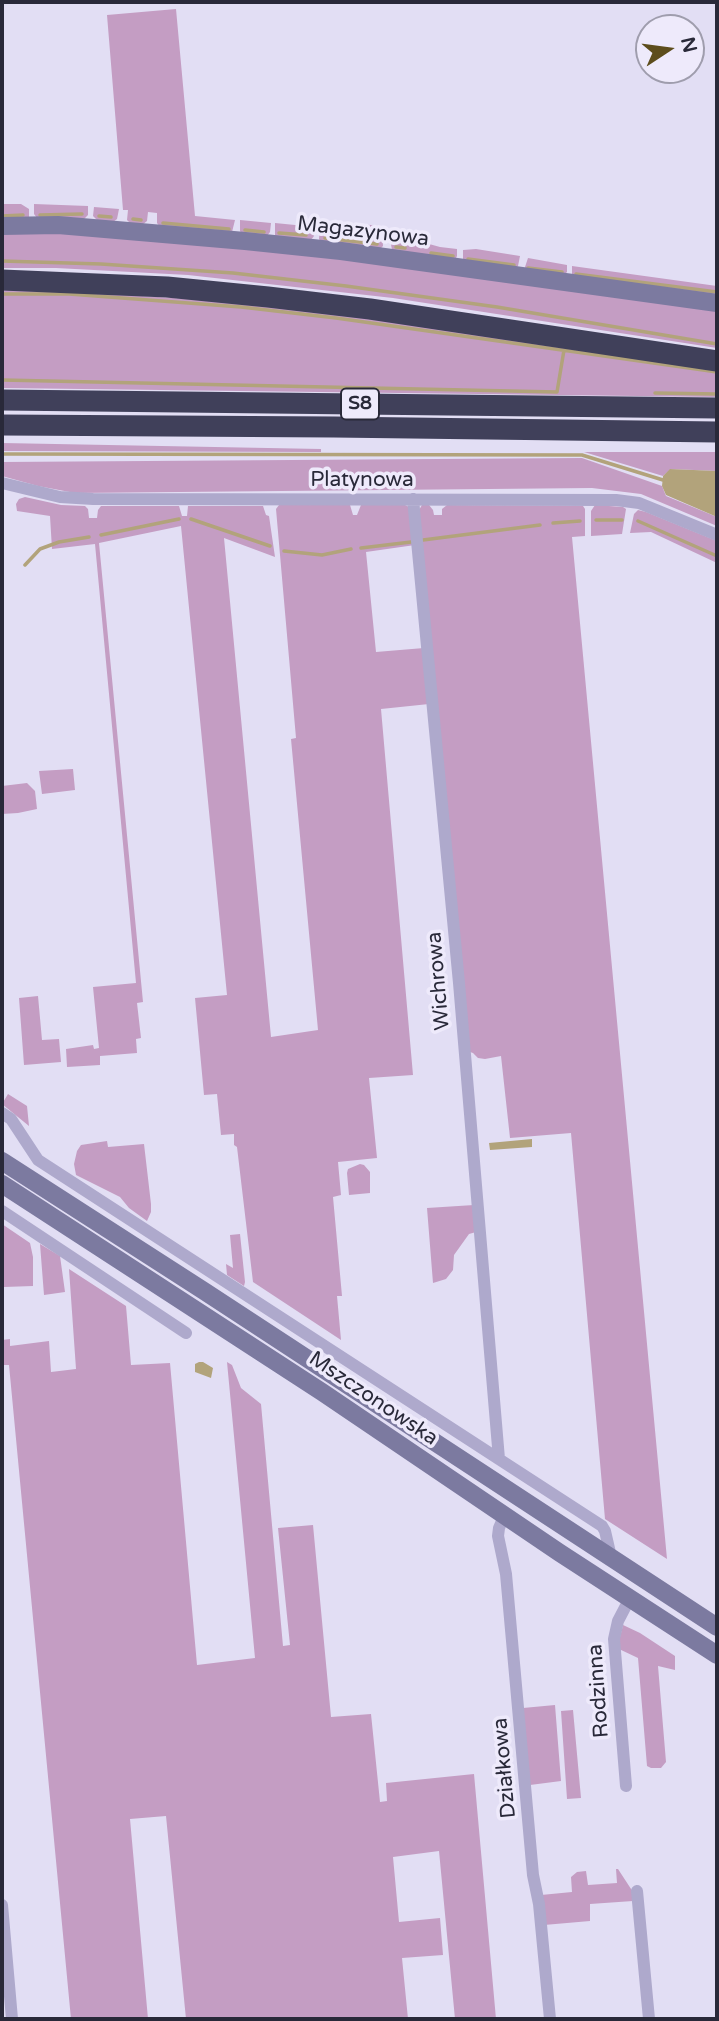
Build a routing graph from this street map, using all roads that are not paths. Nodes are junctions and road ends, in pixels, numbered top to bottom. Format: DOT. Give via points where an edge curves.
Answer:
graph roads {
  1 [pos="2,226"];
  2 [pos="2,280"];
  3 [pos="717,303"];
  4 [pos="717,361"];
  5 [pos="2,400"];
  6 [pos="717,408"];
  7 [pos="2,425"];
  8 [pos="717,432"];
  9 [pos="2,483"];
  10 [pos="413,499"];
  11 [pos="717,535"];
  12 [pos="2,1113"];
  13 [pos="2,1161"];
  14 [pos="2,1184"];
  15 [pos="2,1211"];
  16 [pos="186,1333"];
  17 [pos="499,1460"];
  18 [pos="505,1514"];
  19 [pos="611,1557"];
  20 [pos="630,1598"];
  21 [pos="713,1624"];
  22 [pos="717,1657"];
  23 [pos="626,1786"];
  24 [pos="637,1891"];
  25 [pos="2,1905"];
  26 [pos="12,2019"];
  27 [pos="550,2019"];
  28 [pos="649,2019"];
  1 -- 3 [label="main road, Magazynowa" via="58,225 245,240"];
  2 -- 4 [label="highway" via="154,286 268,297"];
  5 -- 6 [label="highway, S8"];
  7 -- 8 [label="highway, S8"];
  9 -- 10 [label="street, Platynowa" via="75,499"];
  10 -- 11 [label="street, Platynowa" via="616,500 639,503"];
  10 -- 17 [label="street, Wichrowa"];
  12 -- 17 [label="street" via="38,1160"];
  13 -- 19 [label="main road, Mszczonowska"];
  14 -- 18 [label="main road, Mszczonowska"];
  15 -- 16 [label="street"];
  17 -- 19 [label="street" via="602,1526"];
  18 -- 20 [label="main road, Mszczonowska"];
  18 -- 27 [label="street, Działkowa" via="498,1536 506,1574"];
  19 -- 21 [label="main road, Mszczonowska"];
  20 -- 22 [label="main road, Mszczonowska"];
  20 -- 23 [label="street, Rodzinna" via="614,1639"];
  24 -- 28 [label="street"];
  25 -- 26 [label="street"];
}
